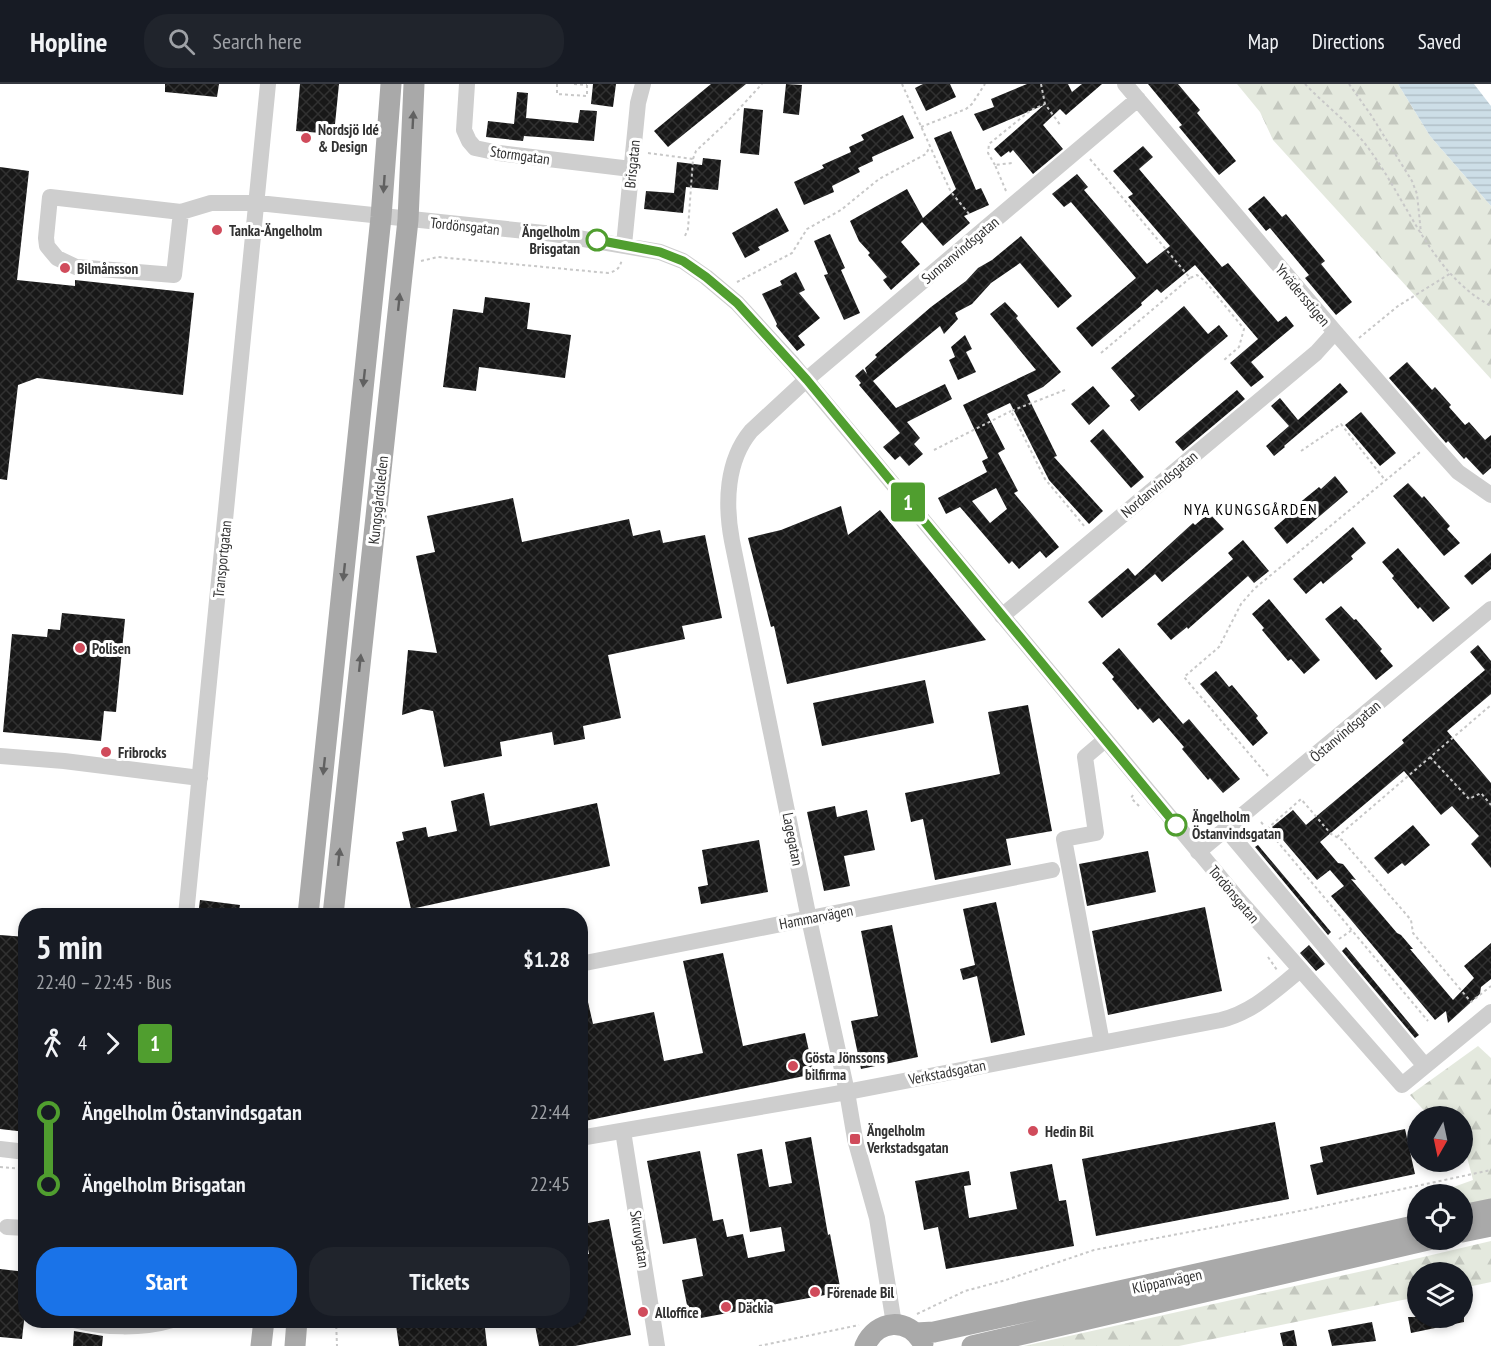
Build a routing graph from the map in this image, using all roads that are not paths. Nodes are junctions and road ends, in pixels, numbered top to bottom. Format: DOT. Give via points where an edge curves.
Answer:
graph roads {
  1 [pos="268,84"];
  2 [pos="391,84"];
  3 [pos="414,84"];
  4 [pos="468,84"];
  5 [pos="643,84"];
  6 [pos="1125,84"];
  7 [pos="1138,99"];
  8 [pos="631,169"];
  9 [pos="258,203"];
  10 [pos="182,212"];
  11 [pos="381,217"];
  12 [pos="408,220"];
  13 [pos="624,245"];
  14 [pos="1335,332"];
  15 [pos="807,380"];
  16 [pos="1491,495"];
  17 [pos="1491,609"];
  18 [pos="1002,616"];
  19 [pos="1105,740"];
  20 [pos="0,756"];
  21 [pos="200,777"];
  22 [pos="1226,829"];
  23 [pos="1198,852"];
  24 [pos="1052,870"];
  25 [pos="187,908"];
  26 [pos="309,908"];
  27 [pos="334,908"];
  28 [pos="809,919"];
  29 [pos="588,962"];
  30 [pos="1299,971"];
  31 [pos="1491,1012"];
  32 [pos="1102,1043"];
  33 [pos="1425,1066"];
  34 [pos="847,1092"];
  35 [pos="623,1131"];
  36 [pos="588,1137"];
  37 [pos="0,1149"];
  38 [pos="18,1151"];
  39 [pos="1491,1209"];
  40 [pos="1473,1213"];
  41 [pos="1491,1226"];
  42 [pos="8,1227"];
  43 [pos="1407,1227"];
  44 [pos="18,1228"];
  45 [pos="1473,1230"];
  46 [pos="1407,1245"];
  47 [pos="894,1322"];
  48 [pos="263,1328"];
  49 [pos="296,1328"];
  50 [pos="920,1339"];
  51 [pos="864,1340"];
  52 [pos="261,1346"];
  53 [pos="295,1346"];
  54 [pos="657,1346"];
  55 [pos="972,1346"];
  1 -- 9 [label="street, Transportgatan"];
  2 -- 11 [label="main road, Kungsgårdsleden, one-way"];
  12 -- 3 [label="main road, Kungsgårdsleden, one-way"];
  4 -- 8 [label="street, Stormgatan" via="464,130 476,148"];
  5 -- 8 [label="street, Brisgatan"];
  6 -- 7 [label="street, Yrvädersstigen"];
  7 -- 14 [label="street, Yrvädersstigen"];
  7 -- 15 [label="street, Sunnanvindsgatan"];
  8 -- 13 [label="street, Brisgatan"];
  9 -- 10 [label="street" via="211,202"];
  9 -- 11 [label="street"];
  9 -- 21 [label="street, Transportgatan"];
  10 -- 10 [label="street" via="174,275 76,267 57,258 47,246 50,197"];
  11 -- 12 [label="street"];
  11 -- 26 [label="main road, Kungsgårdsleden, one-way"];
  12 -- 13 [label="street, Tordönsgatan"];
  27 -- 12 [label="main road, Kungsgårdsleden, one-way"];
  13 -- 15 [label="street, Tordönsgatan" via="683,261 737,303"];
  14 -- 16 [label="street, Yrvädersstigen" via="1458,472"];
  14 -- 18 [label="street, Nordanvindsgatan" via="1316,353"];
  15 -- 18 [label="street, Tordönsgatan"];
  15 -- 28 [label="street, Lagegatan" via="745,438 727,499 732,541"];
  17 -- 22 [label="street, Östanvindsgatan"];
  18 -- 19 [label="street, Tordönsgatan"];
  19 -- 23 [label="street, Tordönsgatan"];
  19 -- 32 [label="street" via="1085,757 1096,833 1064,839"];
  20 -- 21 [label="street"];
  21 -- 25 [label="street, Transportgatan"];
  22 -- 23 [label="street, Östanvindsgatan"];
  22 -- 33 [label="street"];
  23 -- 30 [label="street, Tordönsgatan"];
  24 -- 28 [label="street, Hammarvägen"];
  28 -- 29 [label="street, Hammarvägen"];
  28 -- 34 [label="street, Lagegatan"];
  30 -- 32 [label="street, Verkstadsgatan" via="1242,1014"];
  30 -- 33 [label="street, Tordönsgatan" via="1402,1085"];
  31 -- 33 [label="street"];
  32 -- 34 [label="street, Verkstadsgatan"];
  34 -- 35 [label="street, Verkstadsgatan"];
  34 -- 47 [label="street, Lagegatan" via="855,1139 877,1218"];
  35 -- 36 [label="street, Verkstadsgatan"];
  35 -- 54 [label="street, Skruvgatan"];
  37 -- 38 [label="street"];
  39 -- 40 [label="main road"];
  41 -- 45 [label="main road"];
  42 -- 44 [label="street"];
  43 -- 50 [label="main road, Klippanvägen" via="934,1332"];
  46 -- 55 [label="main road, Klippanvägen"];
  47 -- 50 [label="main road, Klippanvägen" via="906,1326"];
  47 -- 51 [label="main road"];
  48 -- 52 [label="main road"];
  49 -- 53 [label="main road"];
}
